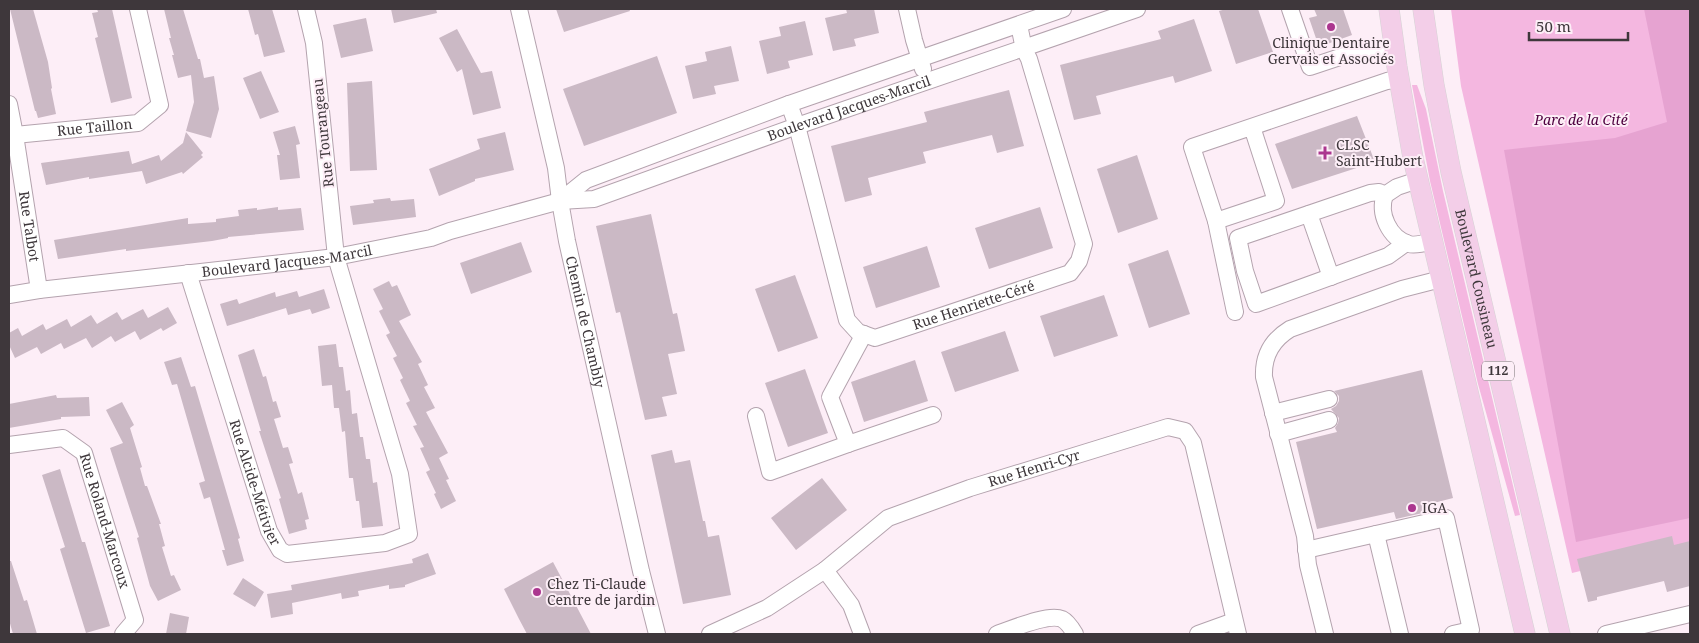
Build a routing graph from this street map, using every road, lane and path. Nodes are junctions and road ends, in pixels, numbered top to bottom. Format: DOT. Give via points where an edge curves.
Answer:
graph roads {
  1 [pos="138,9"];
  2 [pos="306,9"];
  3 [pos="519,9"];
  4 [pos="907,9"];
  5 [pos="1063,9"];
  6 [pos="1137,9"];
  7 [pos="1290,9"];
  8 [pos="1389,9"];
  9 [pos="1423,9"];
  10 [pos="1018,25"];
  11 [pos="1394,48"];
  12 [pos="1024,49"];
  13 [pos="919,59"];
  14 [pos="1399,79"];
  15 [pos="927,82"];
  16 [pos="9,104"];
  17 [pos="790,104"];
  18 [pos="797,126"];
  19 [pos="1252,127"];
  20 [pos="15,135"];
  21 [pos="1418,180"];
  22 [pos="1385,195"];
  23 [pos="560,201"];
  24 [pos="1309,214"];
  25 [pos="1216,221"];
  26 [pos="1432,241"];
  27 [pos="1406,243"];
  28 [pos="1241,255"];
  29 [pos="336,258"];
  30 [pos="1224,260"];
  31 [pos="188,273"];
  32 [pos="1331,277"];
  33 [pos="1441,279"];
  34 [pos="1250,287"];
  35 [pos="39,290"];
  36 [pos="1231,293"];
  37 [pos="9,295"];
  38 [pos="1235,312"];
  39 [pos="864,334"];
  40 [pos="1329,399"];
  41 [pos="1273,413"];
  42 [pos="933,415"];
  43 [pos="756,416"];
  44 [pos="1329,420"];
  45 [pos="1278,434"];
  46 [pos="848,444"];
  47 [pos="9,445"];
  48 [pos="1376,534"];
  49 [pos="1306,550"];
  50 [pos="825,570"];
  51 [pos="1690,614"];
  52 [pos="1236,628"];
  53 [pos="123,634"];
  54 [pos="657,634"];
  55 [pos="710,634"];
  56 [pos="862,634"];
  57 [pos="997,634"];
  58 [pos="1075,634"];
  59 [pos="1198,634"];
  60 [pos="1325,634"];
  61 [pos="1400,634"];
  62 [pos="1453,634"];
  63 [pos="1525,634"];
  64 [pos="1560,634"];
  65 [pos="1606,634"];
  1 -- 20 [label="street, Rue Taillon" via="160,105 138,123"];
  2 -- 29 [label="street, Rue Tourangeau" via="314,43"];
  3 -- 23 [label="street, Chemin de Chambly" via="556,168"];
  4 -- 13 [label="street"];
  5 -- 10 [label="street, Boulevard Jacques-Marcil"];
  6 -- 12 [label="street, Boulevard Jacques-Marcil"];
  7 -- 11 [label="street" via="1310,67 1362,50"];
  8 -- 11 [label="main road, 112"];
  9 -- 64 [label="main road, Boulevard Cousineau / 112" via="1451,172"];
  10 -- 12 [label="street, Rue Henriette-Céré"];
  10 -- 13 [label="street, Boulevard Jacques-Marcil"];
  11 -- 14 [label="main road, 112"];
  12 -- 15 [label="street, Boulevard Jacques-Marcil"];
  12 -- 39 [label="street, Rue Henriette-Céré" via="1084,244 1079,260 1070,273 875,338"];
  13 -- 15 [label="street"];
  13 -- 17 [label="street, Boulevard Jacques-Marcil"];
  14 -- 19 [label="street"];
  14 -- 21 [label="main road, 112"];
  15 -- 18 [label="street, Boulevard Jacques-Marcil"];
  16 -- 20 [label="street, Rue Talbot"];
  17 -- 18 [label="street"];
  17 -- 23 [label="street, Boulevard Jacques-Marcil" via="586,180"];
  18 -- 23 [label="street, Boulevard Jacques-Marcil" via="594,199"];
  18 -- 39 [label="street" via="847,320"];
  19 -- 25 [label="street" via="1192,148"];
  19 -- 25 [label="street" via="1276,201"];
  20 -- 35 [label="street, Rue Talbot"];
  21 -- 22 [label="street"];
  21 -- 26 [label="main road, 112"];
  22 -- 24 [label="street" via="1370,193"];
  22 -- 27 [label="street" via="1382,207 1386,223"];
  23 -- 29 [label="street, Boulevard Jacques-Marcil" via="431,238"];
  23 -- 54 [label="street, Chemin de Chambly"];
  24 -- 28 [label="street" via="1238,238"];
  24 -- 32 [label="street"];
  25 -- 30 [label="street"];
  26 -- 27 [label="street" via="1415,245"];
  26 -- 33 [label="main road, 112"];
  27 -- 32 [label="street" via="1388,256"];
  28 -- 30 [label="street"];
  28 -- 34 [label="street"];
  29 -- 31 [label="street, Boulevard Jacques-Marcil"];
  29 -- 31 [label="street, Rue Alcide-Métivier" via="400,474 409,534 385,542 287,554 280,550 269,531"];
  30 -- 36 [label="street"];
  31 -- 35 [label="street, Boulevard Jacques-Marcil"];
  32 -- 34 [label="street" via="1256,304"];
  33 -- 41 [label="street" via="1384,295 1295,327 1280,336 1269,349 1264,366"];
  33 -- 63 [label="main road, 112"];
  34 -- 36 [label="street"];
  35 -- 37 [label="street, Boulevard Jacques-Marcil"];
  36 -- 38 [label="street"];
  39 -- 46 [label="street" via="830,397"];
  40 -- 41 [label="street"];
  41 -- 45 [label="street"];
  42 -- 46 [label="street"];
  43 -- 46 [label="street" via="770,472"];
  44 -- 45 [label="street"];
  45 -- 49 [label="street"];
  47 -- 53 [label="street, Rue Roland-Marcoux" via="63,438 84,453 135,620"];
  48 -- 49 [label="street"];
  48 -- 61 [label="street"];
  48 -- 62 [label="street" via="1446,518 1471,630"];
  49 -- 60 [label="street"];
  50 -- 52 [label="street, Rue Henri-Cyr" via="888,518 970,488 1168,426 1185,431 1193,443"];
  50 -- 55 [label="street, Rue Henri-Cyr" via="767,608"];
  50 -- 56 [label="street" via="851,605"];
  51 -- 65 [label="street"];
  52 -- 59 [label="street"];
  57 -- 58 [label="street" via="1049,618 1062,620 1071,626"];
}
